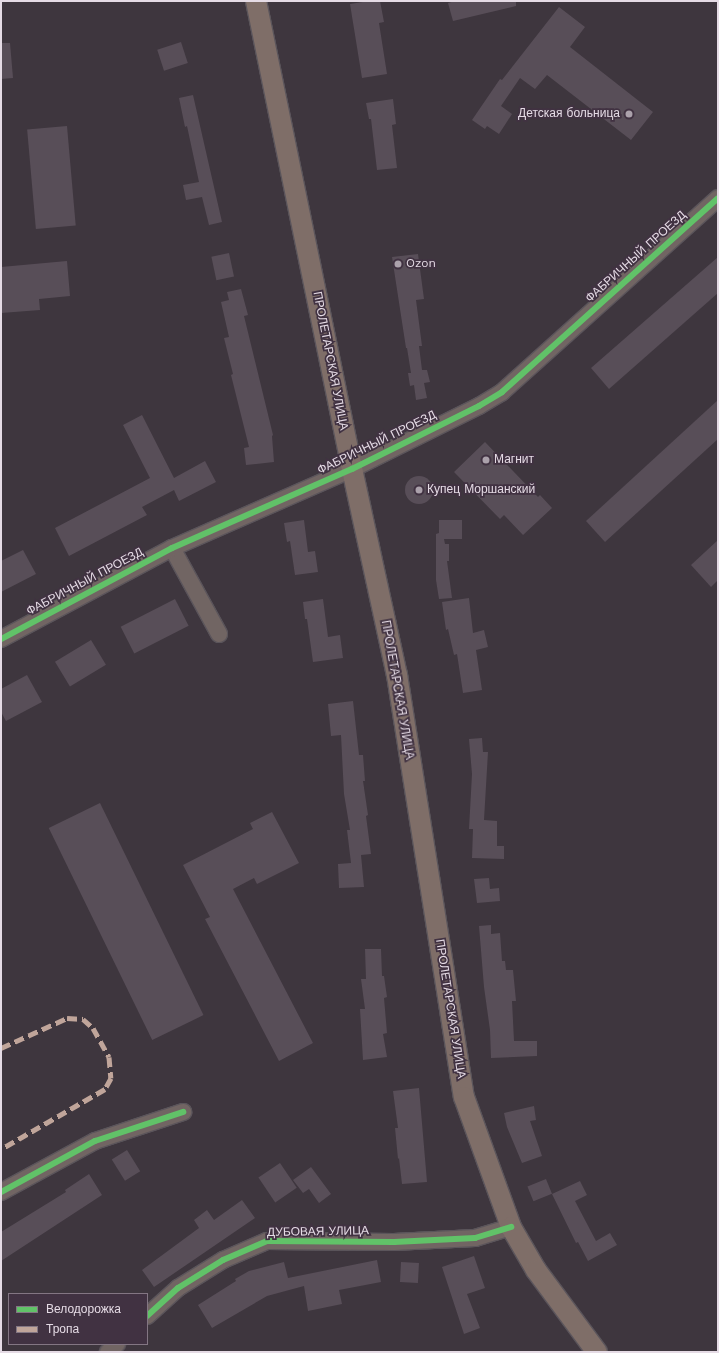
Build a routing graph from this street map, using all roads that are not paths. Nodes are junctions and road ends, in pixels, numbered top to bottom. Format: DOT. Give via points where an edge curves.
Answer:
graph roads {
  1 [pos="256,1"];
  2 [pos="718,198"];
  3 [pos="352,469"];
  4 [pos="172,548"];
  5 [pos="219,634"];
  6 [pos="1,639"];
  7 [pos="183,1112"];
  8 [pos="1,1192"];
  9 [pos="510,1227"];
  10 [pos="148,1315"];
  11 [pos="116,1345"];
  12 [pos="108,1352"];
  13 [pos="597,1352"];
  1 -- 3 [label="main road, ПРОЛЕТАРСКАЯ УЛИЦА"];
  2 -- 3 [label="street, ФАБРИЧНЫЙ ПРОЕЗД" via="502,392"];
  3 -- 4 [label="street, ФАБРИЧНЫЙ ПРОЕЗД"];
  3 -- 9 [label="main road, ПРОЛЕТАРСКАЯ УЛИЦА" via="397,675 464,1097"];
  4 -- 5 [label="street"];
  4 -- 6 [label="street, ФАБРИЧНЫЙ ПРОЕЗД"];
  7 -- 8 [label="street" via="95,1141"];
  9 -- 10 [label="street, ДУБОВАЯ УЛИЦА" via="475,1238 394,1242 266,1241 223,1260 178,1288"];
  9 -- 13 [label="main road, ПРОЛЕТАРСКАЯ УЛИЦА" via="536,1270"];
  11 -- 12 [label="street"];
}
